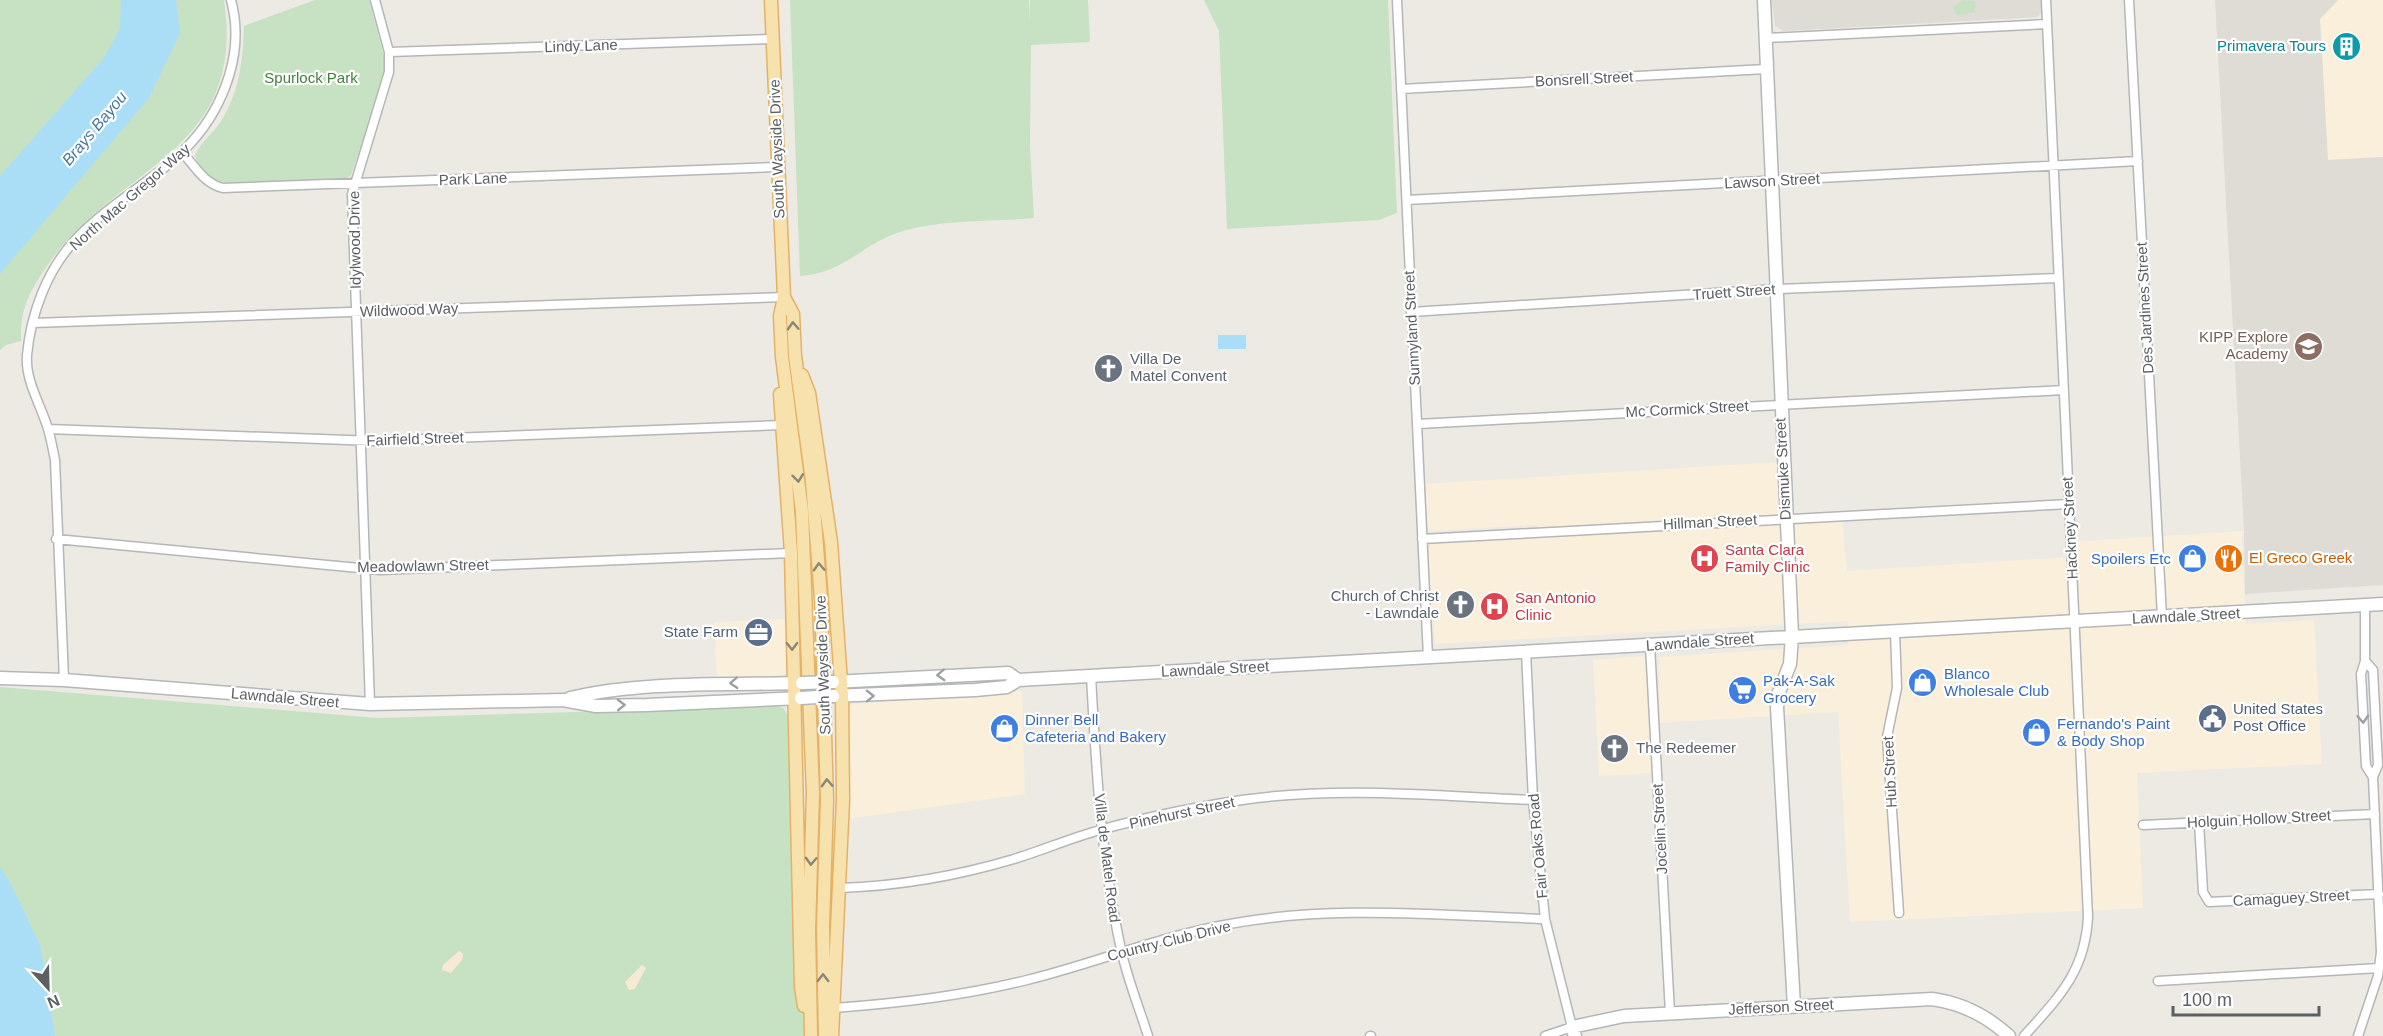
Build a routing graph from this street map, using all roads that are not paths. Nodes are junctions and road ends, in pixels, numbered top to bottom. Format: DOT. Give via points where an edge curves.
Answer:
graph roads {
  1 [pos="231,0"];
  2 [pos="375,0"];
  3 [pos="771,0"];
  4 [pos="1397,0"];
  5 [pos="1764,0"];
  6 [pos="2046,0"];
  7 [pos="2129,0"];
  8 [pos="2047,24"];
  9 [pos="1766,38"];
  10 [pos="773,39"];
  11 [pos="389,52"];
  12 [pos="1766,69"];
  13 [pos="1401,89"];
  14 [pos="183,153"];
  15 [pos="2138,161"];
  16 [pos="778,167"];
  17 [pos="2054,167"];
  18 [pos="1770,181"];
  19 [pos="355,183"];
  20 [pos="1407,200"];
  21 [pos="2058,278"];
  22 [pos="1778,289"];
  23 [pos="784,297"];
  24 [pos="357,312"];
  25 [pos="1411,312"];
  26 [pos="33,323"];
  27 [pos="789,357"];
  28 [pos="2064,390"];
  29 [pos="1780,404"];
  30 [pos="1418,424"];
  31 [pos="782,425"];
  32 [pos="48,429"];
  33 [pos="361,441"];
  34 [pos="2069,504"];
  35 [pos="1785,517"];
  36 [pos="1422,539"];
  37 [pos="56,540"];
  38 [pos="791,553"];
  39 [pos="367,569"];
  40 [pos="2383,604"];
  41 [pos="2365,606"];
  42 [pos="2162,617"];
  43 [pos="2074,622"];
  44 [pos="1895,631"];
  45 [pos="1792,636"];
  46 [pos="1650,645"];
  47 [pos="1526,652"];
  48 [pos="1428,657"];
  49 [pos="975,674"];
  50 [pos="2,676"];
  51 [pos="1091,676"];
  52 [pos="64,680"];
  53 [pos="1018,680"];
  54 [pos="837,682"];
  55 [pos="797,683"];
  56 [pos="646,689"];
  57 [pos="975,690"];
  58 [pos="838,696"];
  59 [pos="798,698"];
  60 [pos="563,700"];
  61 [pos="370,704"];
  62 [pos="646,705"];
  63 [pos="1533,800"];
  64 [pos="2375,813"];
  65 [pos="2199,822"];
  66 [pos="2143,825"];
  67 [pos="1101,830"];
  68 [pos="840,888"];
  69 [pos="2379,894"];
  70 [pos="1899,913"];
  71 [pos="1545,919"];
  72 [pos="1121,952"];
  73 [pos="2379,968"];
  74 [pos="2158,981"];
  75 [pos="1794,1006"];
  76 [pos="834,1008"];
  77 [pos="1670,1013"];
  78 [pos="1573,1032"];
  79 [pos="810,1036"];
  80 [pos="825,1036"];
  81 [pos="832,1036"];
  82 [pos="1148,1036"];
  83 [pos="1545,1036"];
  84 [pos="2009,1036"];
  85 [pos="2025,1036"];
  86 [pos="2358,1036"];
  1 -- 14 [label="street, North Mac Gregor Way" via="237,30 234,60 206,128"];
  2 -- 11 [label="street, Idylwood Drive"];
  3 -- 10 [label="main road, South Wayside Drive"];
  4 -- 13 [label="street, Sunnyland Street"];
  5 -- 9 [label="main road, Dismuke Street"];
  6 -- 8 [label="street, Hackney Street"];
  7 -- 15 [label="street, Des Jardines Street"];
  8 -- 9 [label="street"];
  8 -- 17 [label="street, Hackney Street"];
  9 -- 12 [label="main road, Dismuke Street"];
  10 -- 11 [label="street, Lindy Lane"];
  10 -- 16 [label="main road, South Wayside Drive"];
  11 -- 19 [label="street, Idylwood Drive" via="389,72"];
  12 -- 13 [label="street, Bonsrell Street"];
  12 -- 18 [label="main road, Dismuke Street"];
  13 -- 20 [label="street, Sunnyland Street"];
  14 -- 19 [label="street, Park Lane" via="206,180 223,188"];
  14 -- 26 [label="street, North Mac Gregor Way" via="76,239 40,295"];
  15 -- 17 [label="street, Lawson Street"];
  15 -- 42 [label="street, Des Jardines Street"];
  16 -- 19 [label="street, Park Lane"];
  16 -- 23 [label="main road, South Wayside Drive"];
  17 -- 18 [label="street, Lawson Street"];
  17 -- 21 [label="street, Hackney Street"];
  18 -- 20 [label="street, Lawson Street"];
  18 -- 22 [label="main road, Dismuke Street"];
  19 -- 24 [label="street, Idylwood Drive" via="352,194"];
  20 -- 25 [label="street, Sunnyland Street"];
  21 -- 22 [label="street, Truett Street"];
  21 -- 28 [label="street, Hackney Street"];
  22 -- 25 [label="street, Truett Street"];
  22 -- 29 [label="main road, Dismuke Street"];
  23 -- 24 [label="street, Wildwood Way"];
  23 -- 27 [label="main road, South Wayside Drive" via="780,316"];
  24 -- 26 [label="street, Wildwood Way"];
  24 -- 33 [label="street, Idylwood Drive"];
  25 -- 30 [label="street, Sunnyland Street"];
  26 -- 32 [label="street, North Mac Gregor Way" via="27,357 32,387"];
  27 -- 31 [label="main road"];
  27 -- 54 [label="main road" via="809,393 821,467 831,542"];
  27 -- 79 [label="main road, South Wayside Drive, one-way" via="801,511 813,793"];
  80 -- 27 [label="main road, South Wayside Drive, one-way" via="827,800 821,599 812,481"];
  28 -- 29 [label="street, Mc Cormick Street"];
  28 -- 34 [label="street, Hackney Street"];
  29 -- 30 [label="street, Mc Cormick Street"];
  29 -- 35 [label="main road, Dismuke Street"];
  30 -- 36 [label="street, Sunnyland Street"];
  31 -- 33 [label="street, Fairfield Street"];
  31 -- 38 [label="main road"];
  32 -- 33 [label="street, Fairfield Street"];
  32 -- 37 [label="street, North Mac Gregor Way" via="55,460"];
  33 -- 39 [label="street, Idylwood Drive"];
  34 -- 35 [label="street, Hillman Street"];
  34 -- 43 [label="street, Hackney Street"];
  35 -- 36 [label="street, Hillman Street"];
  35 -- 45 [label="main road, Dismuke Street"];
  36 -- 48 [label="street, Sunnyland Street"];
  37 -- 39 [label="street, Meadowlawn Street"];
  37 -- 52 [label="street, North Mac Gregor Way"];
  38 -- 39 [label="street, Meadowlawn Street"];
  38 -- 55 [label="main road, one-way"];
  39 -- 61 [label="street, Idylwood Drive"];
  40 -- 41 [label="main road, Lawndale Street"];
  41 -- 42 [label="main road, Lawndale Street"];
  41 -- 64 [label="street" via="2365,661 2361,674 2366,766 2373,777"];
  42 -- 43 [label="main road, Lawndale Street"];
  43 -- 44 [label="main road, Lawndale Street"];
  43 -- 85 [label="street, Hackney Street" via="2087,934 2065,991"];
  44 -- 45 [label="main road, Lawndale Street"];
  44 -- 70 [label="street, Hub Street" via="1897,688 1887,736"];
  45 -- 46 [label="main road, Lawndale Street"];
  45 -- 75 [label="main road, Dismuke Street" via="1790,664 1777,707"];
  46 -- 47 [label="main road, Lawndale Street"];
  46 -- 77 [label="street, Jocelin Street"];
  47 -- 48 [label="main road, Lawndale Street"];
  47 -- 63 [label="street, Fair Oaks Road"];
  48 -- 51 [label="main road, Lawndale Street"];
  49 -- 53 [label="main road, Lawndale Street" via="1008,673"];
  49 -- 54 [label="main road, Lawndale Street, one-way"];
  49 -- 57 [label="main road"];
  50 -- 52 [label="main road, Lawndale Street"];
  51 -- 53 [label="main road, Lawndale Street"];
  51 -- 67 [label="street, Villa de Matel Road"];
  52 -- 61 [label="main road, Lawndale Street"];
  53 -- 57 [label="main road, Lawndale Street" via="1007,687"];
  54 -- 55 [label="main road, Lawndale Street, bridge"];
  54 -- 58 [label="main road"];
  55 -- 56 [label="main road, Lawndale Street, one-way"];
  55 -- 59 [label="main road"];
  56 -- 60 [label="main road, Lawndale Street" via="595,692"];
  56 -- 62 [label="main road"];
  58 -- 57 [label="main road, Lawndale Street, one-way"];
  58 -- 59 [label="main road, Lawndale Street, bridge"];
  58 -- 68 [label="main road" via="843,800"];
  59 -- 62 [label="main road, Lawndale Street"];
  59 -- 79 [label="main road" via="801,987"];
  60 -- 61 [label="main road, Lawndale Street"];
  60 -- 62 [label="main road, Lawndale Street, one-way" via="596,706"];
  63 -- 67 [label="street, Pinehurst Street" via="1373,793 1294,795 1242,800"];
  63 -- 71 [label="street, Fair Oaks Road"];
  64 -- 65 [label="street, Holguin Hollow Street"];
  64 -- 69 [label="street"];
  65 -- 66 [label="street, Holguin Hollow Street"];
  65 -- 69 [label="street, Camaguey Street" via="2203,892 2209,902"];
  67 -- 68 [label="street, Pinehurst Street" via="962,873 903,884"];
  67 -- 72 [label="street, Villa de Matel Road"];
  68 -- 76 [label="main road"];
  69 -- 73 [label="street"];
  71 -- 72 [label="street, Country Club Drive" via="1314,914 1220,925"];
  71 -- 78 [label="street, Fair Oaks Road"];
  72 -- 76 [label="street, Country Club Drive" via="1029,980 965,994"];
  72 -- 82 [label="street, Villa de Matel Road"];
  73 -- 74 [label="street"];
  73 -- 86 [label="street"];
  75 -- 77 [label="main road, Jefferson Street"];
  75 -- 84 [label="main road, Jefferson Street" via="1932,999 1979,1013"];
  76 -- 81 [label="main road"];
  77 -- 78 [label="main road, Jefferson Street" via="1624,1016"];
  78 -- 83 [label="street, Jefferson Street"];
}
